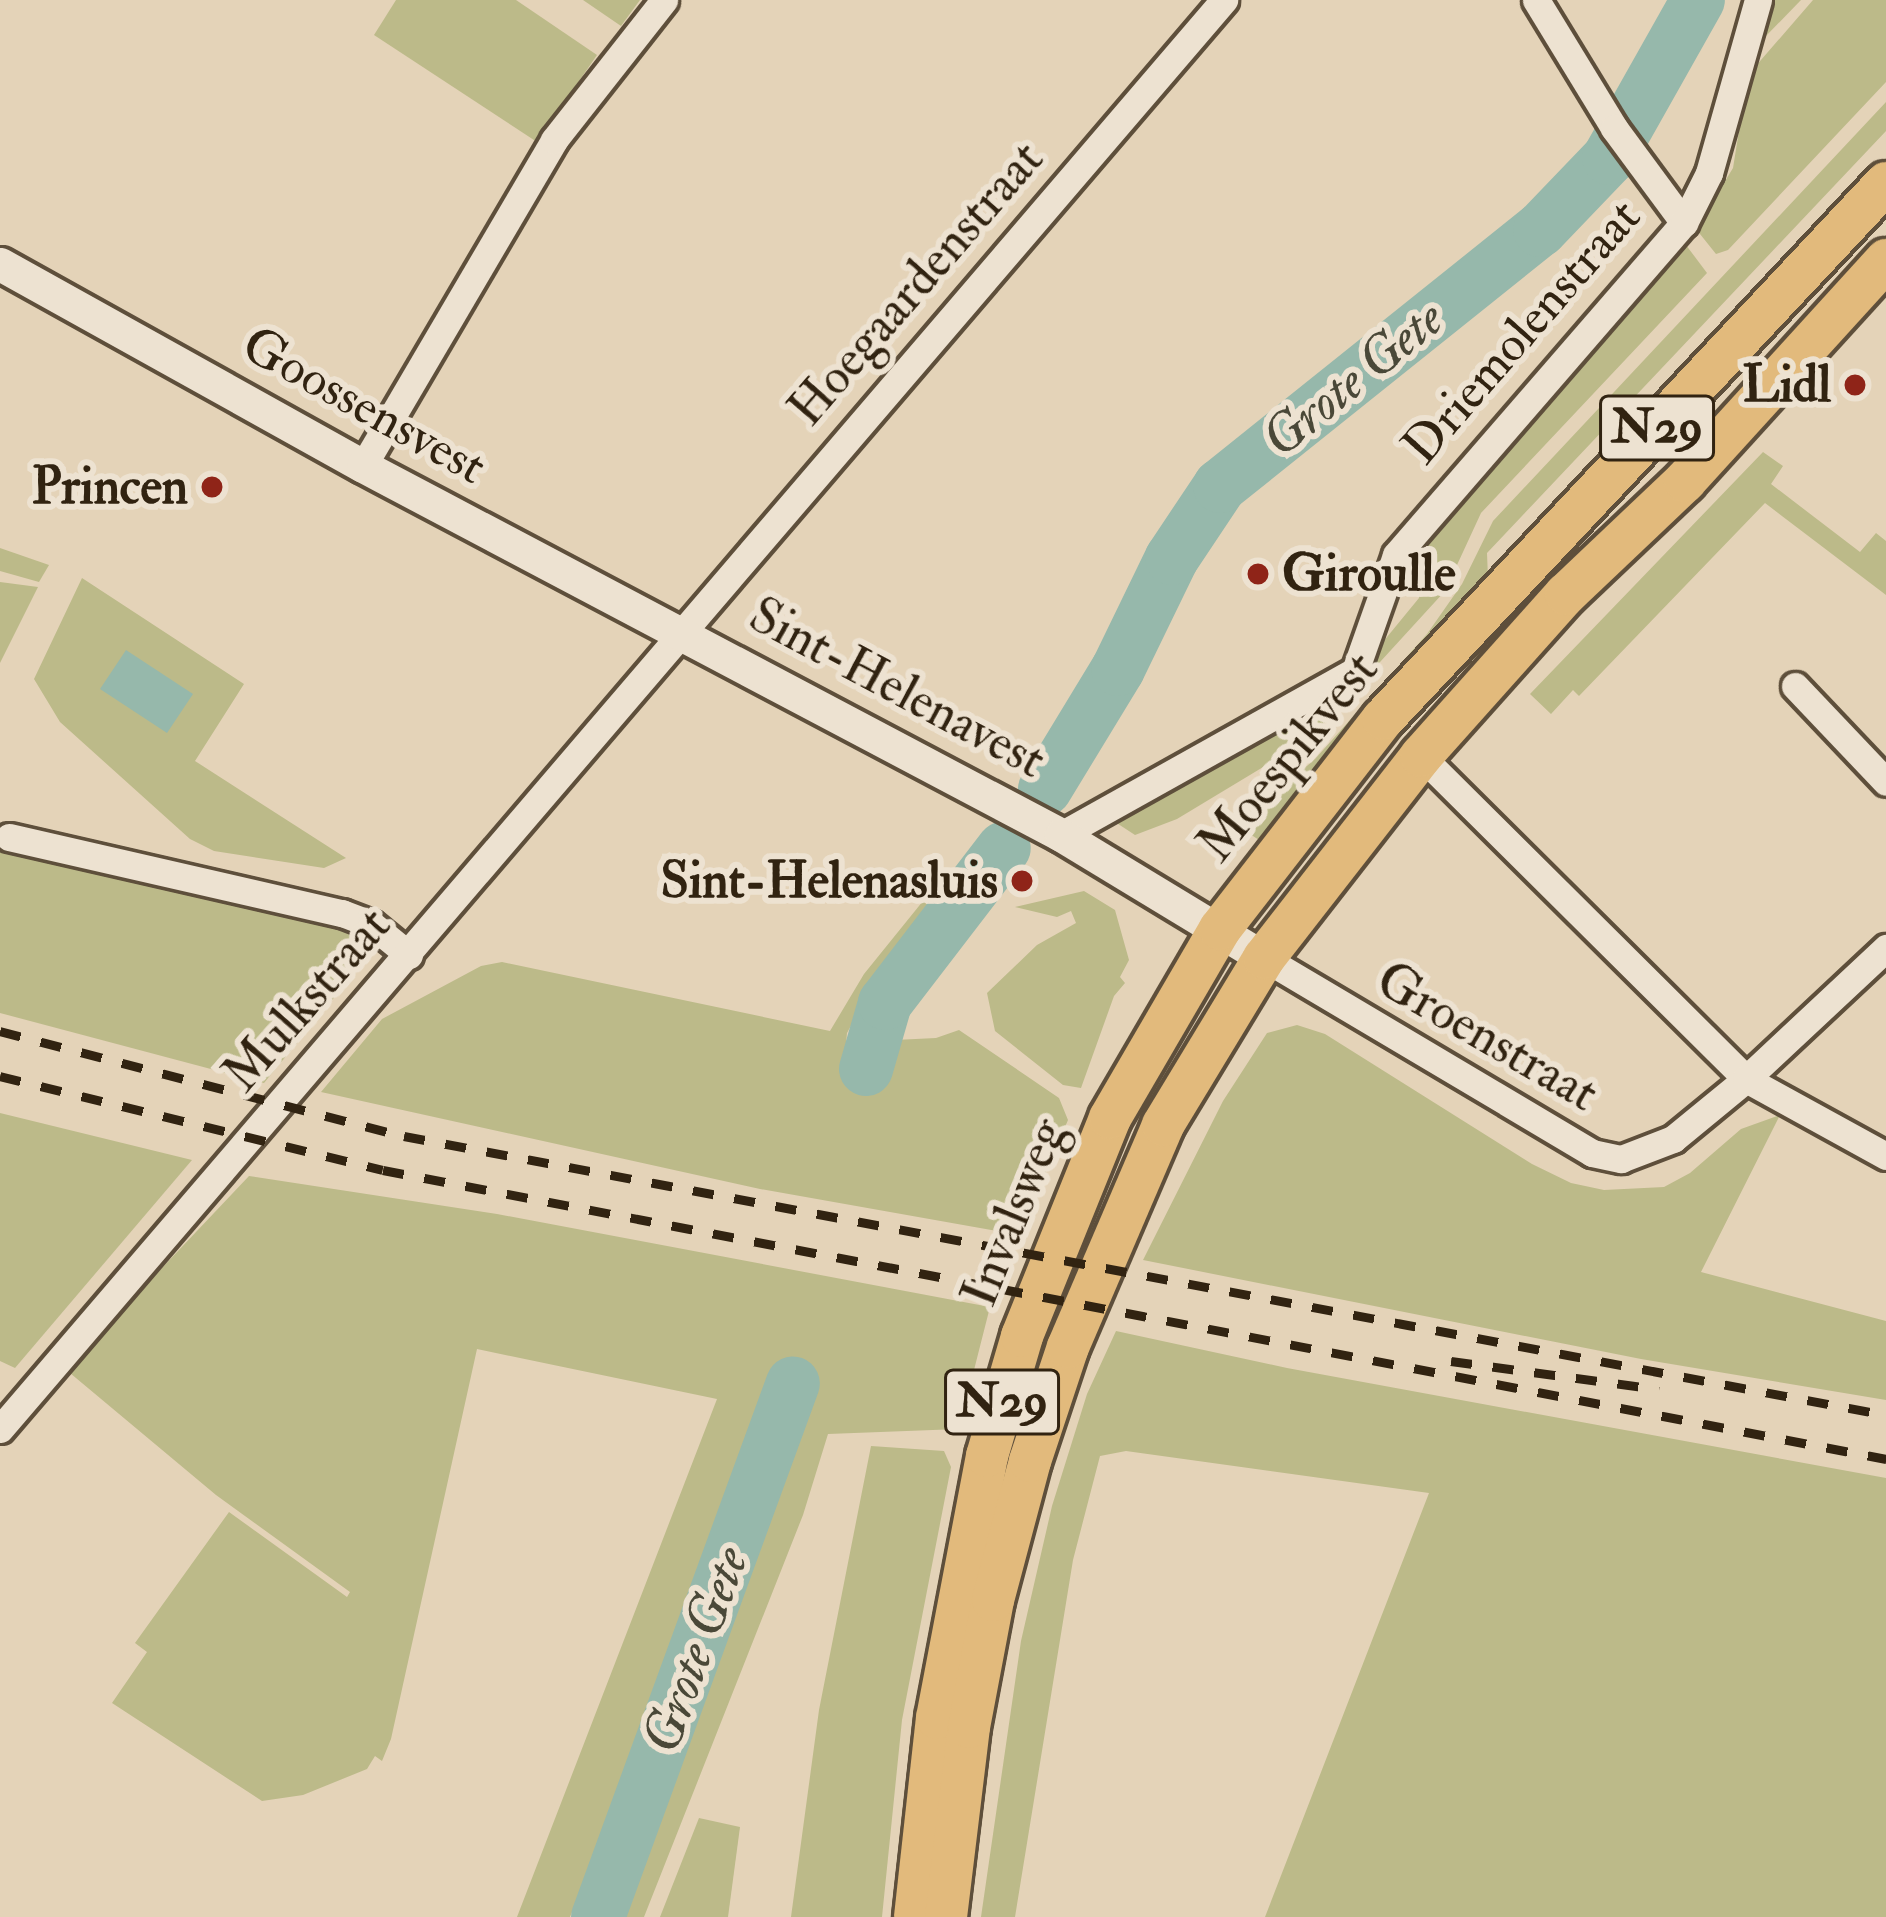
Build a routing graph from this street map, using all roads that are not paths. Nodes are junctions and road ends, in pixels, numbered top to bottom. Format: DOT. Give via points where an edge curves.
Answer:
graph roads {
  1 [pos="664,0"];
  2 [pos="1224,0"];
  3 [pos="1535,0"];
  4 [pos="1758,0"];
  5 [pos="1886,183"];
  6 [pos="1684,224"];
  7 [pos="1886,260"];
  8 [pos="0,264"];
  9 [pos="363,466"];
  10 [pos="1378,609"];
  11 [pos="684,632"];
  12 [pos="1795,686"];
  13 [pos="1421,756"];
  14 [pos="1886,782"];
  15 [pos="1061,835"];
  16 [pos="15,838"];
  17 [pos="1220,929"];
  18 [pos="1886,948"];
  19 [pos="409,955"];
  20 [pos="1264,958"];
  21 [pos="1746,1079"];
  22 [pos="1886,1156"];
  23 [pos="0,1429"];
  24 [pos="915,1917"];
  25 [pos="946,1917"];
  1 -- 9 [label="street" via="554,140"];
  2 -- 11 [label="street, Hoegaardenstraat"];
  3 -- 6 [label="street, Driemolenstraat"];
  4 -- 6 [label="street" via="1709,173"];
  5 -- 17 [label="main road, Moespikvest / N29" via="1383,719"];
  6 -- 10 [label="street, Driemolenstraat" via="1396,554"];
  7 -- 13 [label="main road, Moespikvest / N29"];
  8 -- 9 [label="street, Goossensvest"];
  9 -- 11 [label="street, Goossensvest"];
  10 -- 15 [label="street, Sint-Helenavest" via="1355,671"];
  11 -- 15 [label="street, Sint-Helenavest"];
  11 -- 19 [label="street, Mulkstraat"];
  12 -- 14 [label="street"];
  13 -- 20 [label="main road, Moespikvest / N29"];
  13 -- 21 [label="street"];
  15 -- 17 [label="street, Sint-Helenavest"];
  16 -- 19 [label="street" via="341,913 371,924"];
  17 -- 20 [label="street, Sint-Helenavest"];
  17 -- 24 [label="main road, Invalsweg / N29" via="1110,1118 1022,1336 958,1586"];
  18 -- 21 [label="street, Groenstraat"];
  19 -- 23 [label="street, Mulkstraat"];
  20 -- 21 [label="street, Groenstraat" via="1592,1153 1621,1160 1673,1139"];
  20 -- 25 [label="main road, Invalsweg / N29" via="1162,1125 1068,1347 993,1600"];
  21 -- 22 [label="street"];
}
